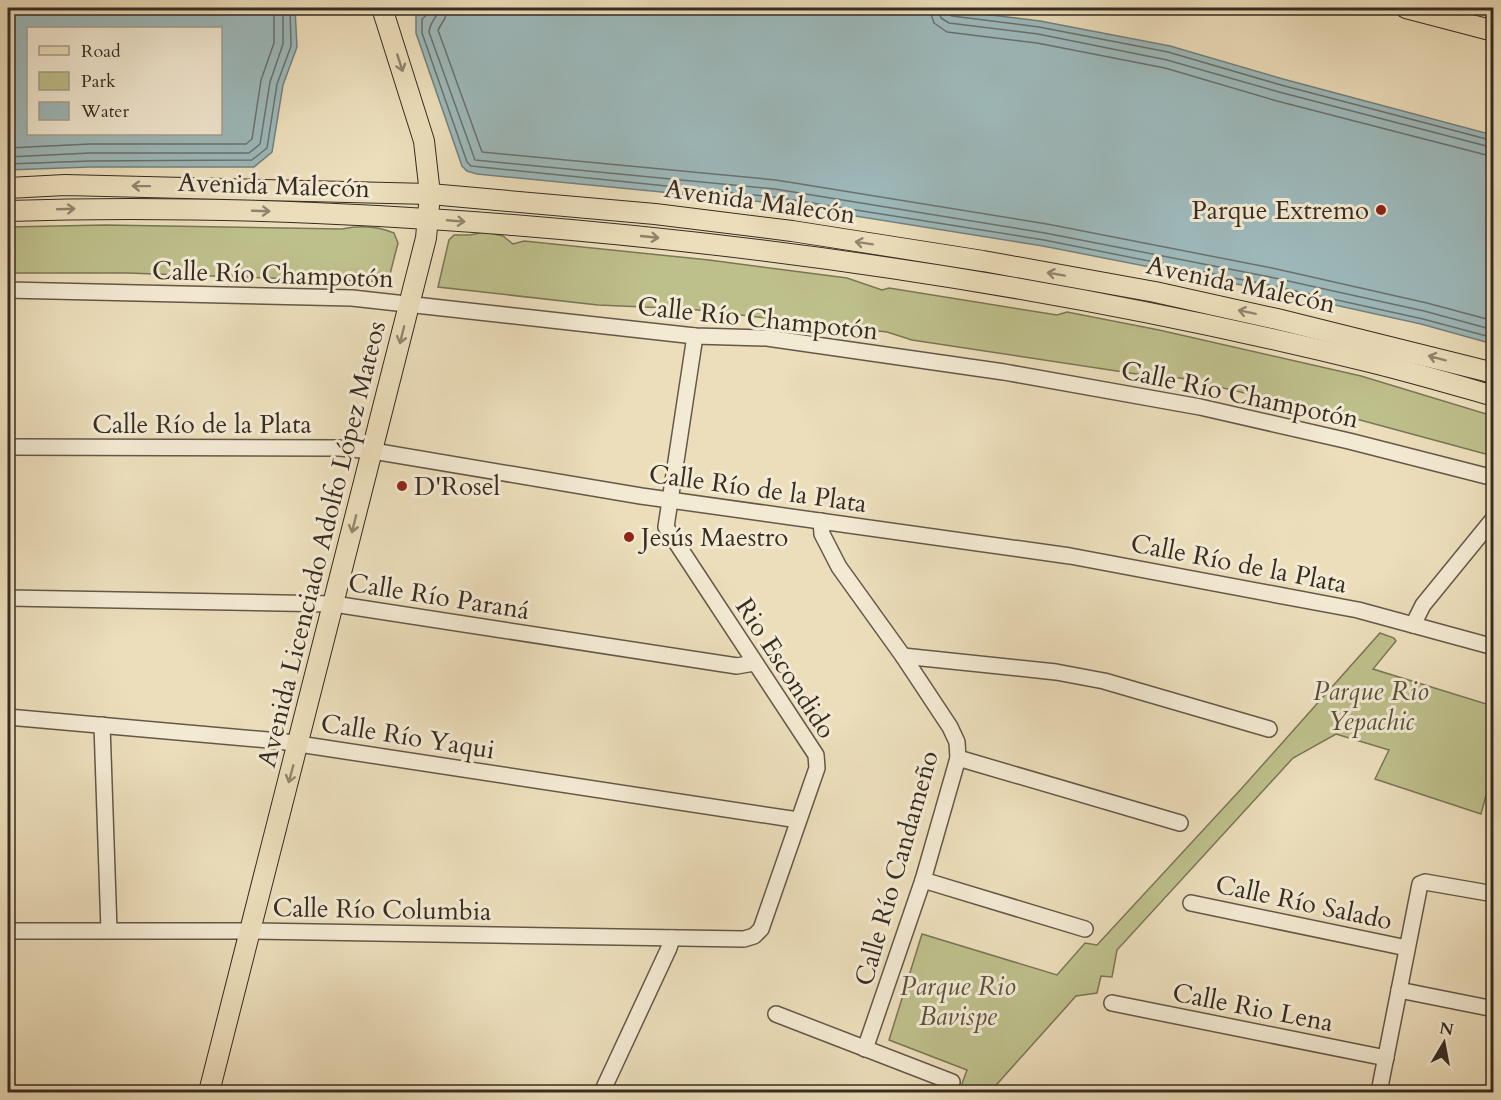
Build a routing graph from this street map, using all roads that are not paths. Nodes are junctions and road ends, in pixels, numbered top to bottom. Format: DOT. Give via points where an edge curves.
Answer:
graph roads {
  1 [pos="382,8"];
  2 [pos="1406,8"];
  3 [pos="1494,31"];
  4 [pos="8,188"];
  5 [pos="430,194"];
  6 [pos="8,211"];
  7 [pos="428,218"];
  8 [pos="8,290"];
  9 [pos="410,304"];
  10 [pos="695,336"];
  11 [pos="1494,373"];
  12 [pos="1494,396"];
  13 [pos="8,447"];
  14 [pos="373,451"];
  15 [pos="1494,478"];
  16 [pos="670,500"];
  17 [pos="1494,518"];
  18 [pos="821,521"];
  19 [pos="8,598"];
  20 [pos="334,604"];
  21 [pos="1413,625"];
  22 [pos="1494,648"];
  23 [pos="903,656"];
  24 [pos="753,663"];
  25 [pos="8,717"];
  26 [pos="102,725"];
  27 [pos="1269,729"];
  28 [pos="299,744"];
  29 [pos="958,758"];
  30 [pos="798,819"];
  31 [pos="1180,823"];
  32 [pos="922,880"];
  33 [pos="1494,894"];
  34 [pos="1191,903"];
  35 [pos="1085,929"];
  36 [pos="109,930"];
  37 [pos="8,931"];
  38 [pos="250,931"];
  39 [pos="754,936"];
  40 [pos="672,938"];
  41 [pos="1407,948"];
  42 [pos="1399,990"];
  43 [pos="1112,1003"];
  44 [pos="1494,1009"];
  45 [pos="776,1014"];
  46 [pos="865,1050"];
  47 [pos="1386,1058"];
  48 [pos="952,1082"];
  49 [pos="209,1092"];
  50 [pos="602,1092"];
  51 [pos="1379,1092"];
  1 -- 5 [label="main road, Avenida Licenciado Adolfo López Mateos, one-way" via="424,141"];
  2 -- 3 [label="main road"];
  5 -- 4 [label="main road, Avenida Malecón, one-way" via="110,186"];
  5 -- 7 [label="main road, Avenida Licenciado Adolfo López Mateos"];
  11 -- 5 [label="main road, Avenida Malecón, one-way" via="1233,309 983,261 655,214"];
  6 -- 7 [label="main road, Avenida Malecón, one-way" via="173,208"];
  7 -- 9 [label="main road, Avenida Licenciado Adolfo López Mateos"];
  7 -- 12 [label="main road, Avenida Malecón, one-way" via="756,249 959,279 1217,327 1371,362"];
  8 -- 9 [label="street, Calle Río Champotón" via="352,298"];
  9 -- 10 [label="street, Calle Río Champotón"];
  9 -- 14 [label="main road, Avenida Licenciado Adolfo López Mateos, one-way"];
  10 -- 15 [label="street, Calle Río Champotón" via="767,338 1004,372 1200,407"];
  10 -- 16 [label="street, Rio Escondido"];
  13 -- 14 [label="street, Calle Río de la Plata"];
  14 -- 16 [label="street, Calle Río de la Plata"];
  14 -- 20 [label="main road, Avenida Licenciado Adolfo López Mateos, one-way"];
  16 -- 18 [label="street, Calle Río de la Plata"];
  16 -- 24 [label="street, Rio Escondido" via="666,527"];
  17 -- 21 [label="street" via="1423,605"];
  18 -- 21 [label="street, Calle Río de la Plata" via="1070,556 1358,610"];
  18 -- 23 [label="street, Calle Río Candameño" via="822,534 839,567"];
  19 -- 20 [label="street, Calle Río Paraná"];
  20 -- 24 [label="street, Calle Río Paraná" via="737,666"];
  20 -- 28 [label="main road, Avenida Licenciado Adolfo López Mateos"];
  21 -- 22 [label="street, Calle Río de la Plata"];
  23 -- 27 [label="street" via="1056,672 1104,681"];
  23 -- 29 [label="street, Calle Río Candameño" via="950,727 957,742"];
  24 -- 30 [label="street, Rio Escondido" via="816,755 817,768"];
  25 -- 26 [label="street, Calle Río Yaqui"];
  26 -- 28 [label="street, Calle Río Yaqui"];
  26 -- 36 [label="street"];
  28 -- 30 [label="street, Calle Río Yaqui"];
  28 -- 38 [label="main road, Avenida Licenciado Adolfo López Mateos, one-way"];
  29 -- 31 [label="street"];
  29 -- 32 [label="street, Calle Río Candameño"];
  30 -- 39 [label="street, Rio Escondido" via="761,929"];
  32 -- 35 [label="street"];
  32 -- 46 [label="street, Calle Río Candameño"];
  33 -- 41 [label="street" via="1420,884"];
  34 -- 41 [label="street, Calle Río Salado"];
  36 -- 37 [label="street, Calle Río Columbia"];
  36 -- 38 [label="street, Calle Río Columbia"];
  38 -- 40 [label="street, Calle Río Columbia"];
  38 -- 49 [label="main road, Avenida Licenciado Adolfo López Mateos"];
  39 -- 40 [label="street, Calle Río Columbia"];
  40 -- 50 [label="street"];
  41 -- 42 [label="street"];
  42 -- 44 [label="street"];
  42 -- 47 [label="street"];
  43 -- 47 [label="street, Calle Rio Lena"];
  45 -- 46 [label="street"];
  46 -- 48 [label="street"];
  47 -- 51 [label="street"];
}
